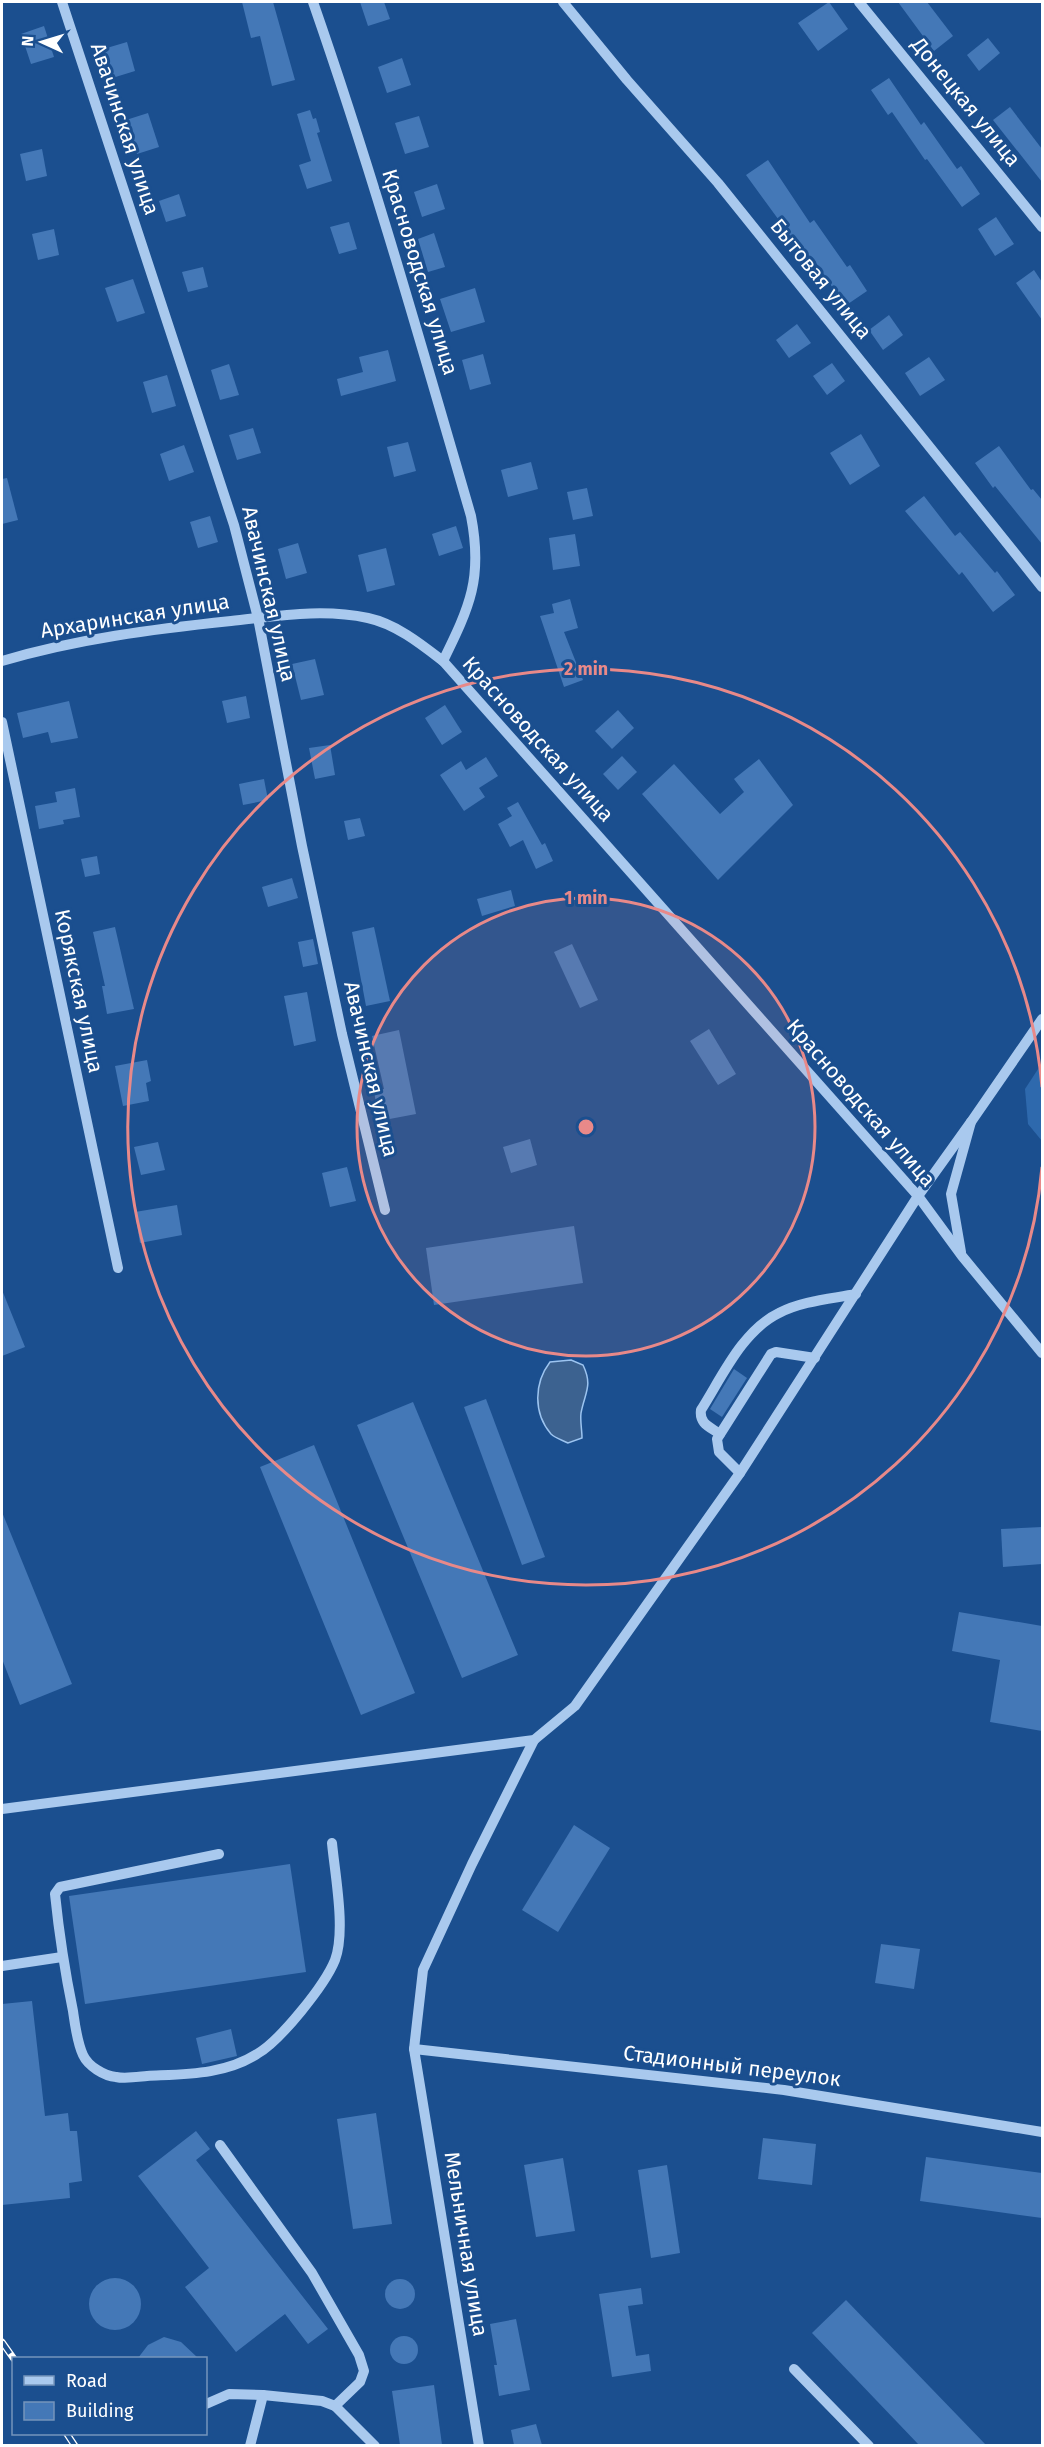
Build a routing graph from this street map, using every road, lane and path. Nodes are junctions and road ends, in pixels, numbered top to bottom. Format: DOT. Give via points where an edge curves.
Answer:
graph roads {
  1 [pos="62,2"];
  2 [pos="313,2"];
  3 [pos="563,2"];
  4 [pos="860,2"];
  5 [pos="1042,226"];
  6 [pos="1042,587"];
  7 [pos="258,618"];
  8 [pos="2,661"];
  9 [pos="443,661"];
  10 [pos="2,722"];
  11 [pos="1042,1019"];
  12 [pos="971,1122"];
  13 [pos="918,1196"];
  14 [pos="385,1210"];
  15 [pos="962,1256"];
  16 [pos="118,1268"];
  17 [pos="856,1294"];
  18 [pos="1042,1353"];
  19 [pos="815,1358"];
  20 [pos="720,1434"];
  21 [pos="740,1473"];
  22 [pos="534,1740"];
  23 [pos="2,1809"];
  24 [pos="332,1843"];
  25 [pos="219,1854"];
  26 [pos="62,1957"];
  27 [pos="2,1966"];
  28 [pos="414,2049"];
  29 [pos="1042,2132"];
  30 [pos="220,2145"];
  31 [pos="794,2369"];
  32 [pos="262,2395"];
  33 [pos="207,2404"];
  34 [pos="335,2406"];
  35 [pos="250,2445"];
  36 [pos="375,2445"];
  37 [pos="478,2445"];
  38 [pos="869,2445"];
  1 -- 7 [label="street, Авачинская улица" via="234,525"];
  2 -- 9 [label="street, Красноводская улица" via="400,273 476,540 473,590"];
  3 -- 6 [label="street, Бытовая улица" via="718,183"];
  4 -- 5 [label="street, Донецкая улица"];
  7 -- 8 [label="street, Архаринская улица" via="83,641"];
  7 -- 9 [label="street, Архаринская улица" via="313,611 370,618 413,637"];
  7 -- 14 [label="street, Авачинская улица" via="330,979"];
  9 -- 13 [label="street, Красноводская улица"];
  10 -- 16 [label="street, Корякская улица"];
  11 -- 12 [label="street"];
  12 -- 13 [label="street"];
  12 -- 15 [label="street" via="951,1194"];
  13 -- 15 [label="street, Красноводская улица"];
  13 -- 17 [label="street"];
  15 -- 18 [label="street, Красноводская улица"];
  17 -- 19 [label="street"];
  17 -- 20 [label="street" via="780,1312 755,1330 701,1410 703,1423"];
  19 -- 20 [label="street" via="771,1354"];
  19 -- 21 [label="street"];
  20 -- 21 [label="street" via="716,1445 719,1452"];
  21 -- 22 [label="street" via="575,1706"];
  22 -- 23 [label="street"];
  22 -- 28 [label="street, Мельничная улица" via="423,1970"];
  24 -- 26 [label="street" via="340,1931 335,1960 294,2020 259,2054 243,2062 199,2073 116,2078 100,2072 83,2056"];
  25 -- 26 [label="street" via="60,1887 55,1894"];
  26 -- 27 [label="street"];
  28 -- 29 [label="street, Стадионный переулок" via="784,2090"];
  28 -- 37 [label="street, Мельничная улица"];
  30 -- 34 [label="street" via="312,2273 359,2355 364,2371 360,2382"];
  31 -- 38 [label="street"];
  32 -- 33 [label="street" via="228,2394"];
  32 -- 34 [label="street" via="322,2401"];
  32 -- 35 [label="street"];
  34 -- 36 [label="street"];
}
